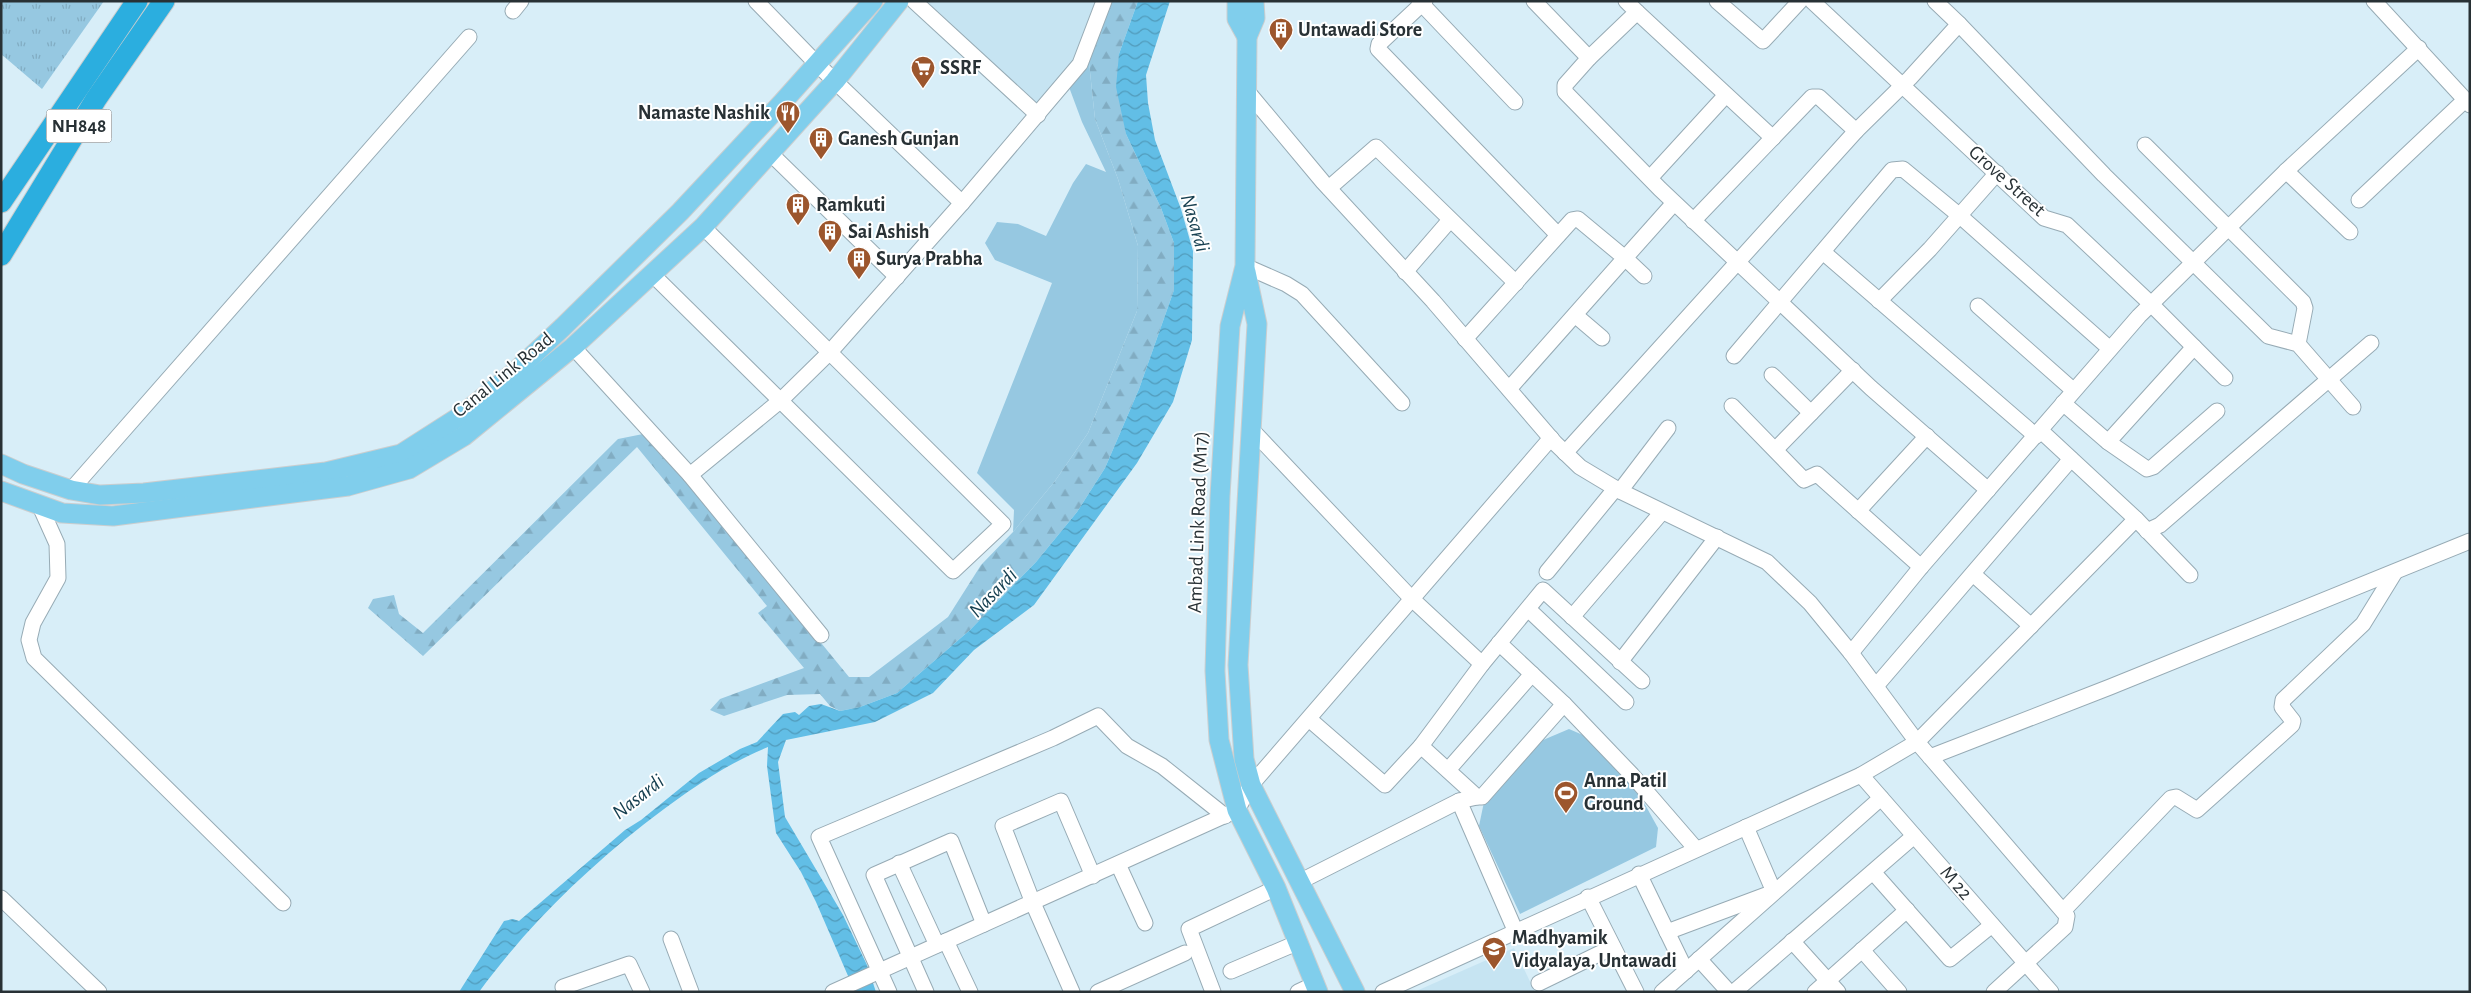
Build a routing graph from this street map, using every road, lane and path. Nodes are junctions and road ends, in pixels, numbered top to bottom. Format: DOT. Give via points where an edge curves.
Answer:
graph roads {
  1 [pos="137,1"];
  2 [pos="164,1"];
  3 [pos="756,1"];
  4 [pos="873,1"];
  5 [pos="899,1"];
  6 [pos="914,1"];
  7 [pos="1104,1"];
  8 [pos="1237,1"];
  9 [pos="1254,1"];
  10 [pos="1534,1"];
  11 [pos="1717,1"];
  12 [pos="1800,1"];
  13 [pos="1812,1"];
  14 [pos="1935,1"];
  15 [pos="2374,1"];
  16 [pos="1422,2"];
  17 [pos="1631,6"];
  18 [pos="1959,24"];
  19 [pos="469,37"];
  20 [pos="1247,37"];
  21 [pos="2419,48"];
  22 [pos="1589,58"];
  23 [pos="817,64"];
  24 [pos="835,81"];
  25 [pos="1902,85"];
  26 [pos="1247,91"];
  27 [pos="1726,95"];
  28 [pos="1515,102"];
  29 [pos="2467,103"];
  30 [pos="1038,115"];
  31 [pos="1856,131"];
  32 [pos="1773,138"];
  33 [pos="2145,144"];
  34 [pos="770,153"];
  35 [pos="2286,171"];
  36 [pos="1997,173"];
  37 [pos="1650,178"];
  38 [pos="1329,188"];
  39 [pos="2359,200"];
  40 [pos="1,202"];
  41 [pos="962,203"];
  42 [pos="1674,203"];
  43 [pos="1960,216"];
  44 [pos="1450,220"];
  45 [pos="1693,221"];
  46 [pos="703,227"];
  47 [pos="2229,228"];
  48 [pos="2350,232"];
  49 [pos="1558,235"];
  50 [pos="1823,252"];
  51 [pos="1,255"];
  52 [pos="1625,258"];
  53 [pos="1738,262"];
  54 [pos="2193,262"];
  55 [pos="1245,266"];
  56 [pos="1405,272"];
  57 [pos="653,275"];
  58 [pos="1644,276"];
  59 [pos="897,277"];
  60 [pos="1516,283"];
  61 [pos="1779,301"];
  62 [pos="1879,301"];
  63 [pos="2152,304"];
  64 [pos="1978,306"];
  65 [pos="1575,315"];
  66 [pos="1602,338"];
  67 [pos="1465,339"];
  68 [pos="2371,343"];
  69 [pos="2298,344"];
  70 [pos="573,347"];
  71 [pos="2194,347"];
  72 [pos="2109,348"];
  73 [pos="830,352"];
  74 [pos="1734,356"];
  75 [pos="1852,370"];
  76 [pos="1772,375"];
  77 [pos="2225,378"];
  78 [pos="2328,378"];
  79 [pos="1509,390"];
  80 [pos="2073,390"];
  81 [pos="780,401"];
  82 [pos="1402,403"];
  83 [pos="2063,403"];
  84 [pos="1732,406"];
  85 [pos="2353,407"];
  86 [pos="2217,411"];
  87 [pos="1811,413"];
  88 [pos="1250,428"];
  89 [pos="1668,428"];
  90 [pos="2038,433"];
  91 [pos="1927,436"];
  92 [pos="1551,438"];
  93 [pos="2108,442"];
  94 [pos="1776,449"];
  95 [pos="1565,453"];
  96 [pos="2072,459"];
  97 [pos="1,464"];
  98 [pos="690,475"];
  99 [pos="71,490"];
  100 [pos="1617,490"];
  101 [pos="1988,490"];
  102 [pos="1,491"];
  103 [pos="39,504"];
  104 [pos="1858,511"];
  105 [pos="1662,512"];
  106 [pos="2136,519"];
  107 [pos="2147,531"];
  108 [pos="1717,537"];
  109 [pos="2470,541"];
  110 [pos="1921,566"];
  111 [pos="1547,572"];
  112 [pos="2395,572"];
  113 [pos="1972,574"];
  114 [pos="2190,574"];
  115 [pos="1412,599"];
  116 [pos="1528,609"];
  117 [pos="1572,617"];
  118 [pos="2031,626"];
  119 [pos="821,635"];
  120 [pos="1499,644"];
  121 [pos="1851,653"];
  122 [pos="1620,662"];
  123 [pos="1482,664"];
  124 [pos="1532,674"];
  125 [pos="1642,681"];
  126 [pos="1876,686"];
  127 [pos="1626,702"];
  128 [pos="1564,704"];
  129 [pos="1309,718"];
  130 [pos="1917,742"];
  131 [pos="1421,746"];
  132 [pos="1930,757"];
  133 [pos="1448,770"];
  134 [pos="1861,775"];
  135 [pos="1251,785"];
  136 [pos="1477,797"];
  137 [pos="1881,798"];
  138 [pos="1459,801"];
  139 [pos="1231,813"];
  140 [pos="1746,826"];
  141 [pos="1914,836"];
  142 [pos="1696,849"];
  143 [pos="899,863"];
  144 [pos="1118,864"];
  145 [pos="1873,872"];
  146 [pos="1639,874"];
  147 [pos="1093,876"];
  148 [pos="1301,881"];
  149 [pos="1276,888"];
  150 [pos="1774,892"];
  151 [pos="1588,897"];
  152 [pos="1,898"];
  153 [pos="283,902"];
  154 [pos="1033,903"];
  155 [pos="1907,910"];
  156 [pos="2063,911"];
  157 [pos="1145,923"];
  158 [pos="984,924"];
  159 [pos="1992,925"];
  160 [pos="1515,930"];
  161 [pos="1667,932"];
  162 [pos="671,939"];
  163 [pos="1792,941"];
  164 [pos="1299,942"];
  165 [pos="941,943"];
  166 [pos="1614,947"];
  167 [pos="1862,950"];
  168 [pos="1185,953"];
  169 [pos="909,957"];
  170 [pos="1699,959"];
  171 [pos="2026,964"];
  172 [pos="878,970"];
  173 [pos="1231,971"];
  174 [pos="1686,971"];
  175 [pos="1539,983"];
  176 [pos="1833,986"];
  177 [pos="563,987"];
  178 [pos="584,987"];
  179 [pos="1310,989"];
  180 [pos="838,990"];
  181 [pos="99,992"];
  182 [pos="642,992"];
  183 [pos="690,992"];
  184 [pos="889,992"];
  185 [pos="926,992"];
  186 [pos="970,992"];
  187 [pos="1072,992"];
  188 [pos="1098,992"];
  189 [pos="1213,992"];
  190 [pos="1355,992"];
  191 [pos="1383,992"];
  192 [pos="1636,992"];
  193 [pos="1662,992"];
  194 [pos="1728,992"];
  195 [pos="1734,992"];
  196 [pos="1815,992"];
  197 [pos="1899,992"];
  198 [pos="1994,992"];
  199 [pos="2050,992"];
  1 -- 40 [label="highway"];
  2 -- 51 [label="highway, NH848" via="96,99"];
  3 -- 23 [label="street"];
  4 -- 23 [label="main road, Canal Link Road"];
  5 -- 24 [label="main road, Canal Link Road"];
  6 -- 30 [label="street"];
  7 -- 30 [label="street" via="1080,64"];
  8 -- 20 [label="main road, Ambad Link Road (M17)" via="1237,19"];
  9 -- 20 [label="main road, Ambad Link Road (M17)" via="1255,18"];
  10 -- 22 [label="street"];
  11 -- 12 [label="street" via="1763,41"];
  13 -- 25 [label="street, Grove Street"];
  14 -- 18 [label="street"];
  15 -- 21 [label="street"];
  16 -- 28 [label="street"];
  16 -- 49 [label="street" via="1378,48"];
  17 -- 22 [label="street"];
  17 -- 27 [label="street"];
  18 -- 25 [label="street"];
  18 -- 54 [label="street"];
  19 -- 99 [label="street"];
  20 -- 26 [label="main road, Ambad Link Road (M17)"];
  21 -- 29 [label="street"];
  21 -- 35 [label="street"];
  22 -- 37 [label="street" via="1563,89"];
  23 -- 24 [label="street"];
  23 -- 99 [label="main road, Canal Link Road" via="680,212 516,371 462,415 401,454 326,472 144,493 100,496"];
  24 -- 34 [label="main road, Canal Link Road"];
  24 -- 41 [label="street"];
  25 -- 31 [label="street"];
  25 -- 36 [label="street, Grove Street"];
  26 -- 38 [label="street"];
  26 -- 55 [label="main road, Ambad Link Road (M17)"];
  27 -- 32 [label="street"];
  27 -- 37 [label="street"];
  29 -- 39 [label="street"];
  30 -- 41 [label="street"];
  31 -- 32 [label="street" via="1815,96"];
  31 -- 53 [label="street"];
  32 -- 45 [label="street"];
  33 -- 47 [label="street"];
  34 -- 46 [label="main road, Canal Link Road"];
  34 -- 59 [label="street"];
  35 -- 47 [label="street"];
  35 -- 48 [label="street"];
  36 -- 43 [label="street"];
  36 -- 63 [label="street, Grove Street" via="2044,218 2067,225"];
  37 -- 42 [label="street"];
  38 -- 44 [label="street" via="1376,147"];
  38 -- 56 [label="street"];
  41 -- 59 [label="street"];
  42 -- 45 [label="street"];
  42 -- 52 [label="street"];
  43 -- 50 [label="street" via="1903,169 1897,168"];
  43 -- 62 [label="street"];
  43 -- 72 [label="street"];
  44 -- 56 [label="street"];
  44 -- 60 [label="street"];
  45 -- 53 [label="street"];
  46 -- 57 [label="main road, Canal Link Road"];
  46 -- 73 [label="street"];
  47 -- 54 [label="street"];
  47 -- 69 [label="street" via="2302,302 2305,308"];
  49 -- 52 [label="street" via="1572,220 1578,219"];
  49 -- 60 [label="street"];
  50 -- 61 [label="street"];
  50 -- 62 [label="street"];
  52 -- 58 [label="street"];
  52 -- 65 [label="street"];
  53 -- 61 [label="street"];
  53 -- 95 [label="street"];
  54 -- 63 [label="street"];
  54 -- 69 [label="street" via="2268,336"];
  55 -- 82 [label="street" via="1302,294"];
  55 -- 88 [label="main road" via="1257,324"];
  55 -- 139 [label="main road, Ambad Link Road (M17)" via="1230,326 1220,496 1215,671 1219,740"];
  56 -- 67 [label="street"];
  57 -- 70 [label="main road, Canal Link Road"];
  57 -- 81 [label="street"];
  59 -- 73 [label="street"];
  60 -- 67 [label="street"];
  61 -- 74 [label="street"];
  61 -- 75 [label="street"];
  62 -- 90 [label="street"];
  63 -- 71 [label="street, Grove Street"];
  63 -- 72 [label="street"];
  64 -- 80 [label="street"];
  65 -- 66 [label="street"];
  65 -- 79 [label="street"];
  67 -- 79 [label="street"];
  68 -- 78 [label="street"];
  69 -- 78 [label="street"];
  70 -- 98 [label="street"];
  70 -- 103 [label="main road, Canal Link Road" via="464,436 409,470 348,486 114,516 62,512"];
  71 -- 77 [label="street, Grove Street"];
  71 -- 93 [label="street"];
  72 -- 80 [label="street"];
  73 -- 81 [label="street"];
  73 -- 81 [label="street" via="1003,524 953,571"];
  75 -- 87 [label="street"];
  75 -- 91 [label="street"];
  76 -- 87 [label="street"];
  78 -- 85 [label="street"];
  78 -- 107 [label="street" via="2160,525"];
  79 -- 92 [label="street"];
  80 -- 83 [label="street"];
  81 -- 98 [label="street"];
  83 -- 90 [label="street"];
  83 -- 93 [label="street"];
  84 -- 94 [label="street"];
  86 -- 93 [label="street" via="2147,469"];
  87 -- 94 [label="street"];
  88 -- 115 [label="street"];
  88 -- 135 [label="main road" via="1238,665 1244,759"];
  89 -- 100 [label="street"];
  90 -- 96 [label="street"];
  90 -- 101 [label="street"];
  91 -- 101 [label="street"];
  91 -- 104 [label="street"];
  92 -- 95 [label="street"];
  92 -- 115 [label="street"];
  94 -- 104 [label="street" via="1804,480 1817,474"];
  95 -- 100 [label="street" via="1580,467"];
  96 -- 106 [label="street"];
  96 -- 113 [label="street"];
  97 -- 99 [label="main road, Canal Link Road"];
  98 -- 119 [label="street"];
  100 -- 105 [label="street"];
  100 -- 111 [label="street"];
  101 -- 110 [label="street"];
  102 -- 103 [label="main road, Canal Link Road"];
  103 -- 153 [label="street" via="57,544 58,578 33,623 29,640 34,658"];
  104 -- 110 [label="street"];
  105 -- 108 [label="street"];
  105 -- 117 [label="street"];
  106 -- 107 [label="street"];
  106 -- 118 [label="street"];
  107 -- 114 [label="street"];
  108 -- 121 [label="street" via="1767,562 1810,603"];
  108 -- 122 [label="street"];
  109 -- 112 [label="street"];
  110 -- 121 [label="street"];
  112 -- 132 [label="street"];
  112 -- 156 [label="street" via="2363,624 2283,700 2282,707 2293,721 2292,725 2197,810 2176,797 2171,798"];
  113 -- 118 [label="street"];
  113 -- 126 [label="street"];
  115 -- 123 [label="street"];
  115 -- 129 [label="street"];
  116 -- 117 [label="street" via="1544,590"];
  116 -- 120 [label="street"];
  116 -- 127 [label="street"];
  117 -- 122 [label="street"];
  118 -- 130 [label="street"];
  120 -- 123 [label="street"];
  120 -- 124 [label="street"];
  121 -- 126 [label="street"];
  122 -- 125 [label="street"];
  123 -- 131 [label="street"];
  124 -- 128 [label="street"];
  124 -- 133 [label="street"];
  126 -- 130 [label="street"];
  128 -- 136 [label="street" via="1482,797"];
  128 -- 142 [label="street" via="1632,774"];
  129 -- 131 [label="street" via="1385,785"];
  129 -- 135 [label="street"];
  130 -- 132 [label="street"];
  130 -- 134 [label="street"];
  131 -- 133 [label="street"];
  132 -- 156 [label="street"];
  133 -- 136 [label="street"];
  134 -- 137 [label="street, M 22"];
  134 -- 140 [label="street"];
  135 -- 139 [label="street"];
  135 -- 148 [label="main road"];
  136 -- 138 [label="street"];
  137 -- 141 [label="street, M 22"];
  137 -- 150 [label="street"];
  138 -- 148 [label="street"];
  138 -- 160 [label="street"];
  139 -- 144 [label="street"];
  139 -- 149 [label="main road, Ambad Link Road (M17)"];
  139 -- 172 [label="street" via="1127,746 1098,716 819,837"];
  140 -- 142 [label="street"];
  140 -- 150 [label="street"];
  141 -- 145 [label="street"];
  141 -- 159 [label="street, M 22"];
  142 -- 146 [label="street"];
  143 -- 158 [label="street" via="951,840"];
  143 -- 165 [label="street"];
  143 -- 169 [label="street" via="874,875"];
  144 -- 147 [label="street"];
  144 -- 157 [label="street"];
  145 -- 155 [label="street"];
  145 -- 163 [label="street"];
  146 -- 151 [label="street"];
  146 -- 161 [label="street"];
  147 -- 154 [label="street"];
  147 -- 154 [label="street" via="1061,801 1003,826"];
  148 -- 190 [label="main road"];
  149 -- 164 [label="main road, Ambad Link Road (M17)"];
  149 -- 189 [label="street" via="1189,929"];
  150 -- 161 [label="street"];
  150 -- 170 [label="street"];
  151 -- 160 [label="street"];
  151 -- 166 [label="street"];
  152 -- 181 [label="street"];
  154 -- 158 [label="street"];
  154 -- 187 [label="street"];
  155 -- 159 [label="street" via="1950,959"];
  155 -- 167 [label="street"];
  156 -- 171 [label="street" via="2068,916 2065,927"];
  158 -- 165 [label="street"];
  159 -- 171 [label="street, M 22"];
  160 -- 191 [label="street"];
  161 -- 174 [label="street"];
  162 -- 183 [label="street"];
  163 -- 176 [label="street"];
  163 -- 195 [label="street"];
  164 -- 173 [label="street"];
  164 -- 179 [label="main road, Ambad Link Road (M17)"];
  165 -- 169 [label="street"];
  165 -- 186 [label="street"];
  166 -- 175 [label="street"];
  166 -- 192 [label="street"];
  167 -- 176 [label="street"];
  167 -- 197 [label="street"];
  168 -- 188 [label="street"];
  169 -- 172 [label="street"];
  169 -- 185 [label="street"];
  170 -- 174 [label="street"];
  170 -- 194 [label="street"];
  171 -- 198 [label="street"];
  171 -- 199 [label="street, M 22"];
  172 -- 180 [label="street"];
  172 -- 184 [label="street"];
  174 -- 193 [label="street"];
  176 -- 196 [label="street"];
  177 -- 178 [label="street"];
  178 -- 182 [label="street" via="629,964"];
}
